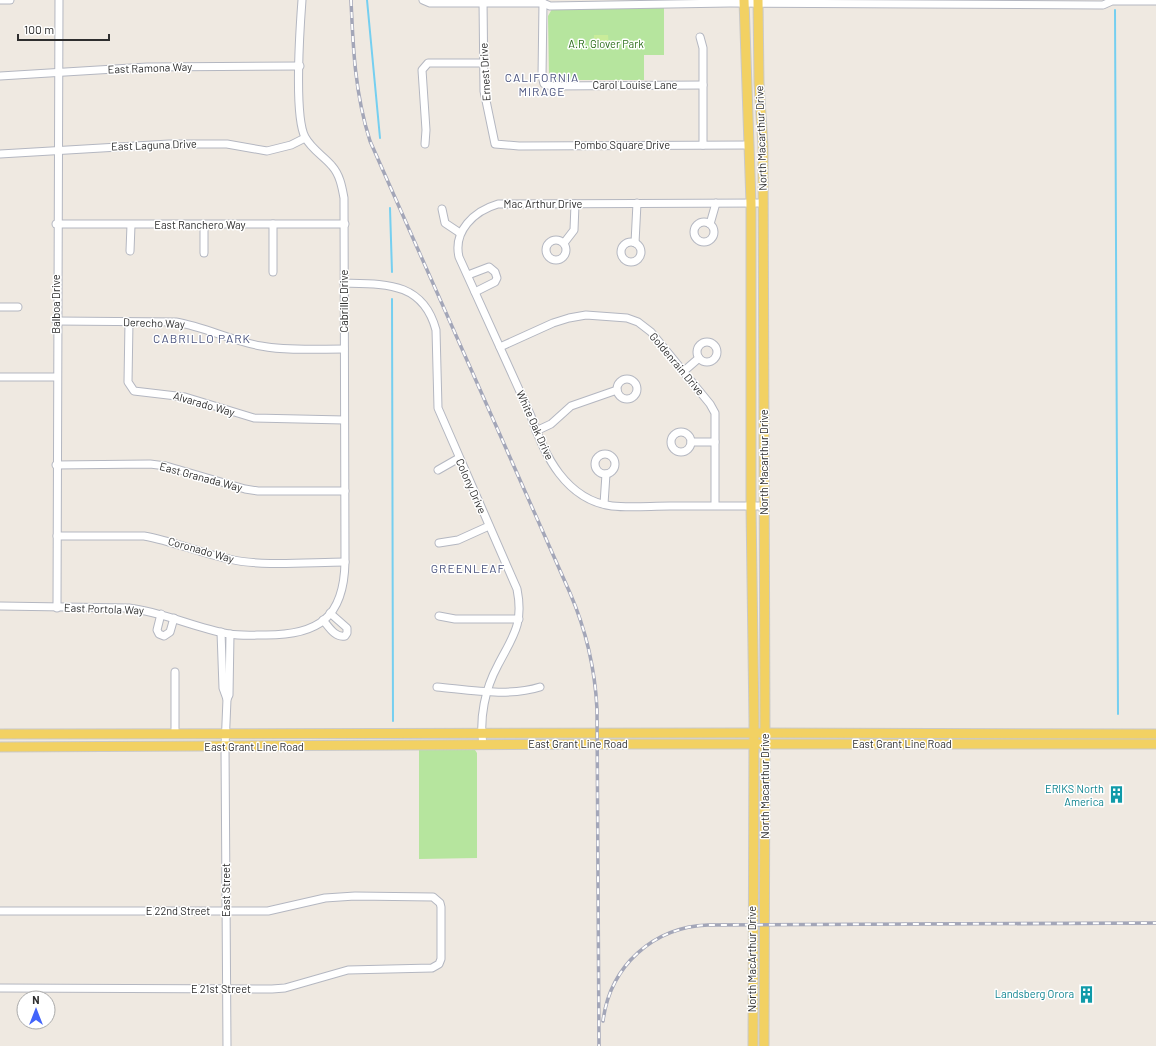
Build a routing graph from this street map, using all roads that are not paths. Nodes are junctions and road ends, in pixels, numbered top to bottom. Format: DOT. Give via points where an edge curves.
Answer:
graph roads {
  1 [pos="0,0"];
  2 [pos="10,0"];
  3 [pos="58,0"];
  4 [pos="302,0"];
  5 [pos="423,0"];
  6 [pos="483,1"];
  7 [pos="1111,1"];
  8 [pos="1156,1"];
  9 [pos="546,2"];
  10 [pos="744,2"];
  11 [pos="758,2"];
  12 [pos="700,37"];
  13 [pos="484,63"];
  14 [pos="300,66"];
  15 [pos="59,73"];
  16 [pos="0,76"];
  17 [pos="703,85"];
  18 [pos="306,138"];
  19 [pos="425,144"];
  20 [pos="495,144"];
  21 [pos="703,145"];
  22 [pos="749,145"];
  23 [pos="58,150"];
  24 [pos="0,154"];
  25 [pos="637,203"];
  26 [pos="716,203"];
  27 [pos="751,203"];
  28 [pos="763,203"];
  29 [pos="575,204"];
  30 [pos="442,209"];
  31 [pos="56,224"];
  32 [pos="273,224"];
  33 [pos="344,224"];
  34 [pos="710,224"];
  35 [pos="131,225"];
  36 [pos="204,225"];
  37 [pos="460,233"];
  38 [pos="564,243"];
  39 [pos="635,243"];
  40 [pos="130,251"];
  41 [pos="204,253"];
  42 [pos="273,272"];
  43 [pos="468,276"];
  44 [pos="344,283"];
  45 [pos="475,292"];
  46 [pos="0,307"];
  47 [pos="18,307"];
  48 [pos="56,321"];
  49 [pos="129,322"];
  50 [pos="500,347"];
  51 [pos="344,349"];
  52 [pos="699,358"];
  53 [pos="684,371"];
  54 [pos="0,377"];
  55 [pos="56,377"];
  56 [pos="617,390"];
  57 [pos="344,420"];
  58 [pos="536,431"];
  59 [pos="691,442"];
  60 [pos="715,442"];
  61 [pos="459,458"];
  62 [pos="56,465"];
  63 [pos="438,470"];
  64 [pos="606,474"];
  65 [pos="345,491"];
  66 [pos="604,504"];
  67 [pos="715,506"];
  68 [pos="751,506"];
  69 [pos="764,506"];
  70 [pos="489,526"];
  71 [pos="56,536"];
  72 [pos="439,543"];
  73 [pos="345,562"];
  74 [pos="0,606"];
  75 [pos="57,608"];
  76 [pos="330,613"];
  77 [pos="161,614"];
  78 [pos="439,616"];
  79 [pos="174,618"];
  80 [pos="519,619"];
  81 [pos="323,620"];
  82 [pos="222,632"];
  83 [pos="230,634"];
  84 [pos="175,672"];
  85 [pos="437,687"];
  86 [pos="540,687"];
  87 [pos="488,691"];
  88 [pos="227,699"];
  89 [pos="754,733"];
  90 [pos="765,733"];
  91 [pos="0,734"];
  92 [pos="175,734"];
  93 [pos="226,734"];
  94 [pos="481,734"];
  95 [pos="1156,734"];
  96 [pos="1156,744"];
  97 [pos="483,745"];
  98 [pos="754,745"];
  99 [pos="765,745"];
  100 [pos="0,747"];
  101 [pos="225,747"];
  102 [pos="753,873"];
  103 [pos="0,911"];
  104 [pos="227,911"];
  105 [pos="764,924"];
  106 [pos="439,964"];
  107 [pos="0,988"];
  108 [pos="227,989"];
  109 [pos="227,1046"];
  110 [pos="753,1046"];
  111 [pos="764,1046"];
  1 -- 2 [label="street"];
  3 -- 15 [label="street, Balboa Drive"];
  4 -- 14 [label="street, Cabrillo Drive"];
  5 -- 6 [label="street" via="430,3"];
  6 -- 9 [label="street"];
  6 -- 13 [label="street, Ernest Drive"];
  7 -- 8 [label="street"];
  7 -- 11 [label="street" via="1103,5"];
  9 -- 10 [label="street" via="550,6"];
  9 -- 17 [label="street, Carol Louise Lane" via="542,76 544,84"];
  10 -- 11 [label="street"];
  10 -- 22 [label="main road, North Macarthur Drive"];
  11 -- 28 [label="main road, North Macarthur Drive"];
  12 -- 17 [label="street" via="703,48"];
  13 -- 19 [label="street" via="428,63 422,70"];
  13 -- 20 [label="street, Ernest Drive" via="484,90"];
  14 -- 15 [label="street, East Ramona Way" via="147,67"];
  14 -- 18 [label="street, Cabrillo Drive" via="300,115"];
  15 -- 16 [label="street, East Ramona Way"];
  15 -- 23 [label="street, Balboa Drive"];
  17 -- 21 [label="street"];
  18 -- 23 [label="street, East Laguna Drive" via="291,146 267,151 227,144 135,145"];
  18 -- 33 [label="street, Cabrillo Drive" via="336,173 344,198"];
  20 -- 21 [label="street, Pombo Square Drive"];
  21 -- 22 [label="street, Pombo Square Drive"];
  22 -- 27 [label="main road, North Macarthur Drive"];
  23 -- 24 [label="street, East Laguna Drive"];
  23 -- 31 [label="street, Balboa Drive"];
  25 -- 26 [label="street, Mac Arthur Drive"];
  25 -- 29 [label="street, Mac Arthur Drive"];
  25 -- 39 [label="street"];
  26 -- 27 [label="street, Mac Arthur Drive"];
  26 -- 34 [label="street"];
  27 -- 28 [label="street, Mac Arthur Drive"];
  27 -- 68 [label="main road, North Macarthur Drive"];
  28 -- 69 [label="main road, North Macarthur Drive"];
  29 -- 37 [label="street, Mac Arthur Drive" via="498,204 478,213"];
  29 -- 38 [label="street" via="574,230"];
  30 -- 37 [label="street" via="445,223"];
  31 -- 35 [label="street, East Ranchero Way"];
  31 -- 48 [label="street, Balboa Drive"];
  32 -- 33 [label="street, East Ranchero Way"];
  32 -- 36 [label="street, East Ranchero Way"];
  32 -- 42 [label="street"];
  33 -- 44 [label="street, Cabrillo Drive"];
  35 -- 36 [label="street, East Ranchero Way"];
  35 -- 40 [label="street"];
  36 -- 41 [label="street"];
  37 -- 43 [label="street, White Oak Drive" via="457,247"];
  43 -- 45 [label="street, White Oak Drive"];
  43 -- 45 [label="street" via="489,267 495,272 495,282"];
  44 -- 51 [label="street, Cabrillo Drive"];
  44 -- 61 [label="street, Colony Drive" via="397,286 409,292 427,308 436,330 438,408"];
  45 -- 50 [label="street, White Oak Drive"];
  46 -- 47 [label="street"];
  48 -- 49 [label="street, Derecho Way"];
  48 -- 55 [label="street, Balboa Drive"];
  49 -- 51 [label="street, Derecho Way" via="176,322 260,346"];
  49 -- 57 [label="street, Alvarado Way" via="128,382 134,391 185,397 254,418"];
  50 -- 53 [label="street, Goldenrain Drive" via="569,318 586,315 616,316 638,322 646,328"];
  50 -- 58 [label="street, White Oak Drive"];
  51 -- 57 [label="street, Cabrillo Drive"];
  52 -- 53 [label="street"];
  53 -- 60 [label="street, Goldenrain Drive" via="715,413"];
  54 -- 55 [label="street"];
  55 -- 62 [label="street, Balboa Drive"];
  56 -- 58 [label="street" via="570,406 551,424"];
  57 -- 65 [label="street, Cabrillo Drive"];
  58 -- 66 [label="street, White Oak Drive" via="561,477 586,498"];
  59 -- 60 [label="street"];
  60 -- 67 [label="street, Goldenrain Drive"];
  61 -- 63 [label="street"];
  61 -- 70 [label="street, Colony Drive"];
  62 -- 65 [label="street, East Granada Way" via="150,464 258,491"];
  62 -- 71 [label="street, Balboa Drive"];
  64 -- 66 [label="street"];
  65 -- 73 [label="street, Cabrillo Drive"];
  66 -- 67 [label="street, White Oak Drive"];
  67 -- 68 [label="street, White Oak Drive"];
  68 -- 69 [label="street, White Oak Drive"];
  68 -- 89 [label="main road, North Macarthur Drive"];
  69 -- 90 [label="main road, North Macarthur Drive"];
  70 -- 72 [label="street" via="458,540"];
  70 -- 80 [label="street, Colony Drive" via="517,589"];
  71 -- 73 [label="street, Coronado Way" via="144,536 248,562"];
  71 -- 75 [label="street, Balboa Drive"];
  73 -- 76 [label="street, Cabrillo Drive" via="343,592"];
  74 -- 75 [label="street, East Portola Way"];
  75 -- 77 [label="street, East Portola Way" via="129,608"];
  76 -- 81 [label="street, Cabrillo Drive"];
  76 -- 81 [label="street" via="347,628 345,636 336,635"];
  77 -- 79 [label="street, East Portola Way"];
  77 -- 79 [label="street" via="157,630 164,636 170,632"];
  78 -- 80 [label="street" via="455,620"];
  79 -- 82 [label="street, East Portola Way"];
  80 -- 87 [label="street, Colony Drive" via="514,636 498,665"];
  81 -- 83 [label="street, East Portola Way" via="300,633"];
  82 -- 83 [label="street, East Portola Way"];
  82 -- 88 [label="street" via="223,688"];
  83 -- 88 [label="street"];
  84 -- 92 [label="street"];
  85 -- 87 [label="street"];
  86 -- 87 [label="street" via="528,691"];
  87 -- 94 [label="street, Colony Drive" via="483,707"];
  88 -- 93 [label="street, East Street"];
  89 -- 90 [label="main road, East Grant Line Road"];
  89 -- 94 [label="main road, East Grant Line Road"];
  89 -- 98 [label="main road, North Macarthur Drive"];
  90 -- 95 [label="main road, East Grant Line Road"];
  90 -- 99 [label="main road, North Macarthur Drive"];
  91 -- 92 [label="main road, East Grant Line Road"];
  92 -- 93 [label="main road, East Grant Line Road"];
  93 -- 94 [label="main road, East Grant Line Road"];
  93 -- 101 [label="street, East Street"];
  94 -- 97 [label="street, Colony Drive"];
  96 -- 99 [label="main road, East Grant Line Road"];
  97 -- 98 [label="main road, East Grant Line Road"];
  97 -- 101 [label="main road, East Grant Line Road"];
  98 -- 99 [label="main road, East Grant Line Road"];
  98 -- 102 [label="main road, North Macarthur Drive"];
  99 -- 105 [label="main road, North Macarthur Drive"];
  100 -- 101 [label="main road, East Grant Line Road"];
  101 -- 104 [label="street, East Street"];
  102 -- 110 [label="main road, North MacArthur Drive"];
  103 -- 104 [label="street, E 22nd Street"];
  104 -- 106 [label="street, E 22nd Street" via="268,911 325,898 355,896 437,899 441,907"];
  104 -- 108 [label="street, East Street"];
  105 -- 111 [label="main road, North MacArthur Drive"];
  106 -- 108 [label="street, E 21st Street" via="432,968 348,970 285,988"];
  107 -- 108 [label="street, E 21st Street"];
  108 -- 109 [label="street, East Street"];
}
